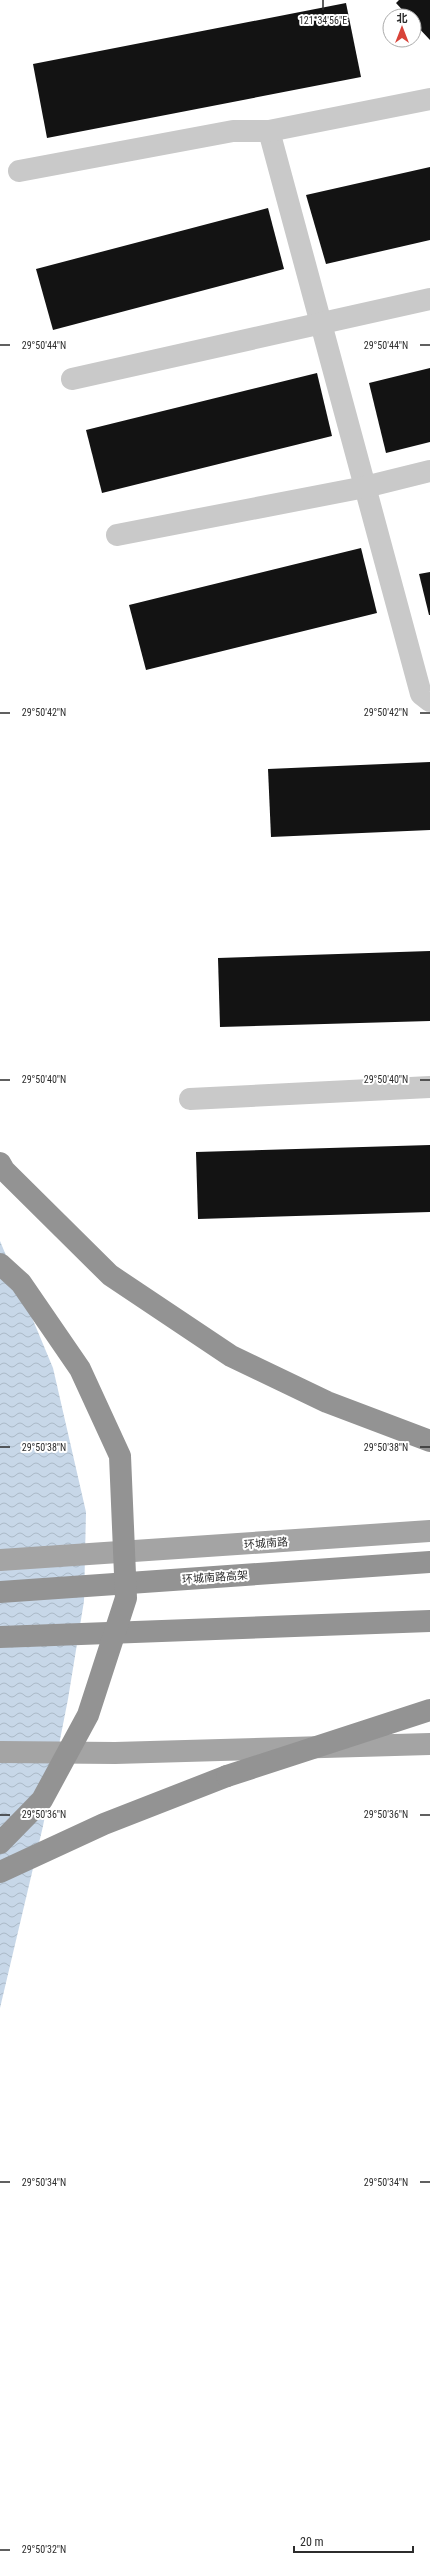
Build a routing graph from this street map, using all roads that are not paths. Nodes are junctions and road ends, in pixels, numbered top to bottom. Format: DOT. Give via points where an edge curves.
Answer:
graph roads {
  1 [pos="430,99"];
  2 [pos="269,131"];
  3 [pos="19,172"];
  4 [pos="430,299"];
  5 [pos="321,324"];
  6 [pos="72,379"];
  7 [pos="430,471"];
  8 [pos="365,487"];
  9 [pos="117,535"];
  10 [pos="430,701"];
  11 [pos="430,1087"];
  12 [pos="190,1099"];
  13 [pos="0,1163"];
  14 [pos="0,1264"];
  15 [pos="430,1441"];
  16 [pos="430,1531"];
  17 [pos="0,1560"];
  18 [pos="430,1562"];
  19 [pos="0,1592"];
  20 [pos="430,1621"];
  21 [pos="0,1637"];
  22 [pos="430,1710"];
  23 [pos="430,1744"];
  24 [pos="0,1752"];
  25 [pos="0,1842"];
  26 [pos="0,1872"];
  1 -- 2 [label="lane"];
  2 -- 3 [label="lane" via="232,131"];
  2 -- 5 [label="lane"];
  4 -- 5 [label="lane"];
  5 -- 6 [label="lane"];
  5 -- 8 [label="lane"];
  7 -- 8 [label="lane"];
  8 -- 9 [label="lane"];
  8 -- 10 [label="lane" via="421,694"];
  11 -- 12 [label="lane"];
  13 -- 15 [label="highway" via="4,1170 110,1275 231,1356 326,1402"];
  14 -- 25 [label="highway, bridge" via="22,1283 80,1369 120,1456 126,1598 88,1715 42,1800"];
  16 -- 17 [label="main road, 环城南路"];
  18 -- 19 [label="highway, 环城南路高架"];
  20 -- 21 [label="highway"];
  22 -- 26 [label="highway, bridge" via="227,1776 104,1824"];
  23 -- 24 [label="main road" via="115,1753"];
}
